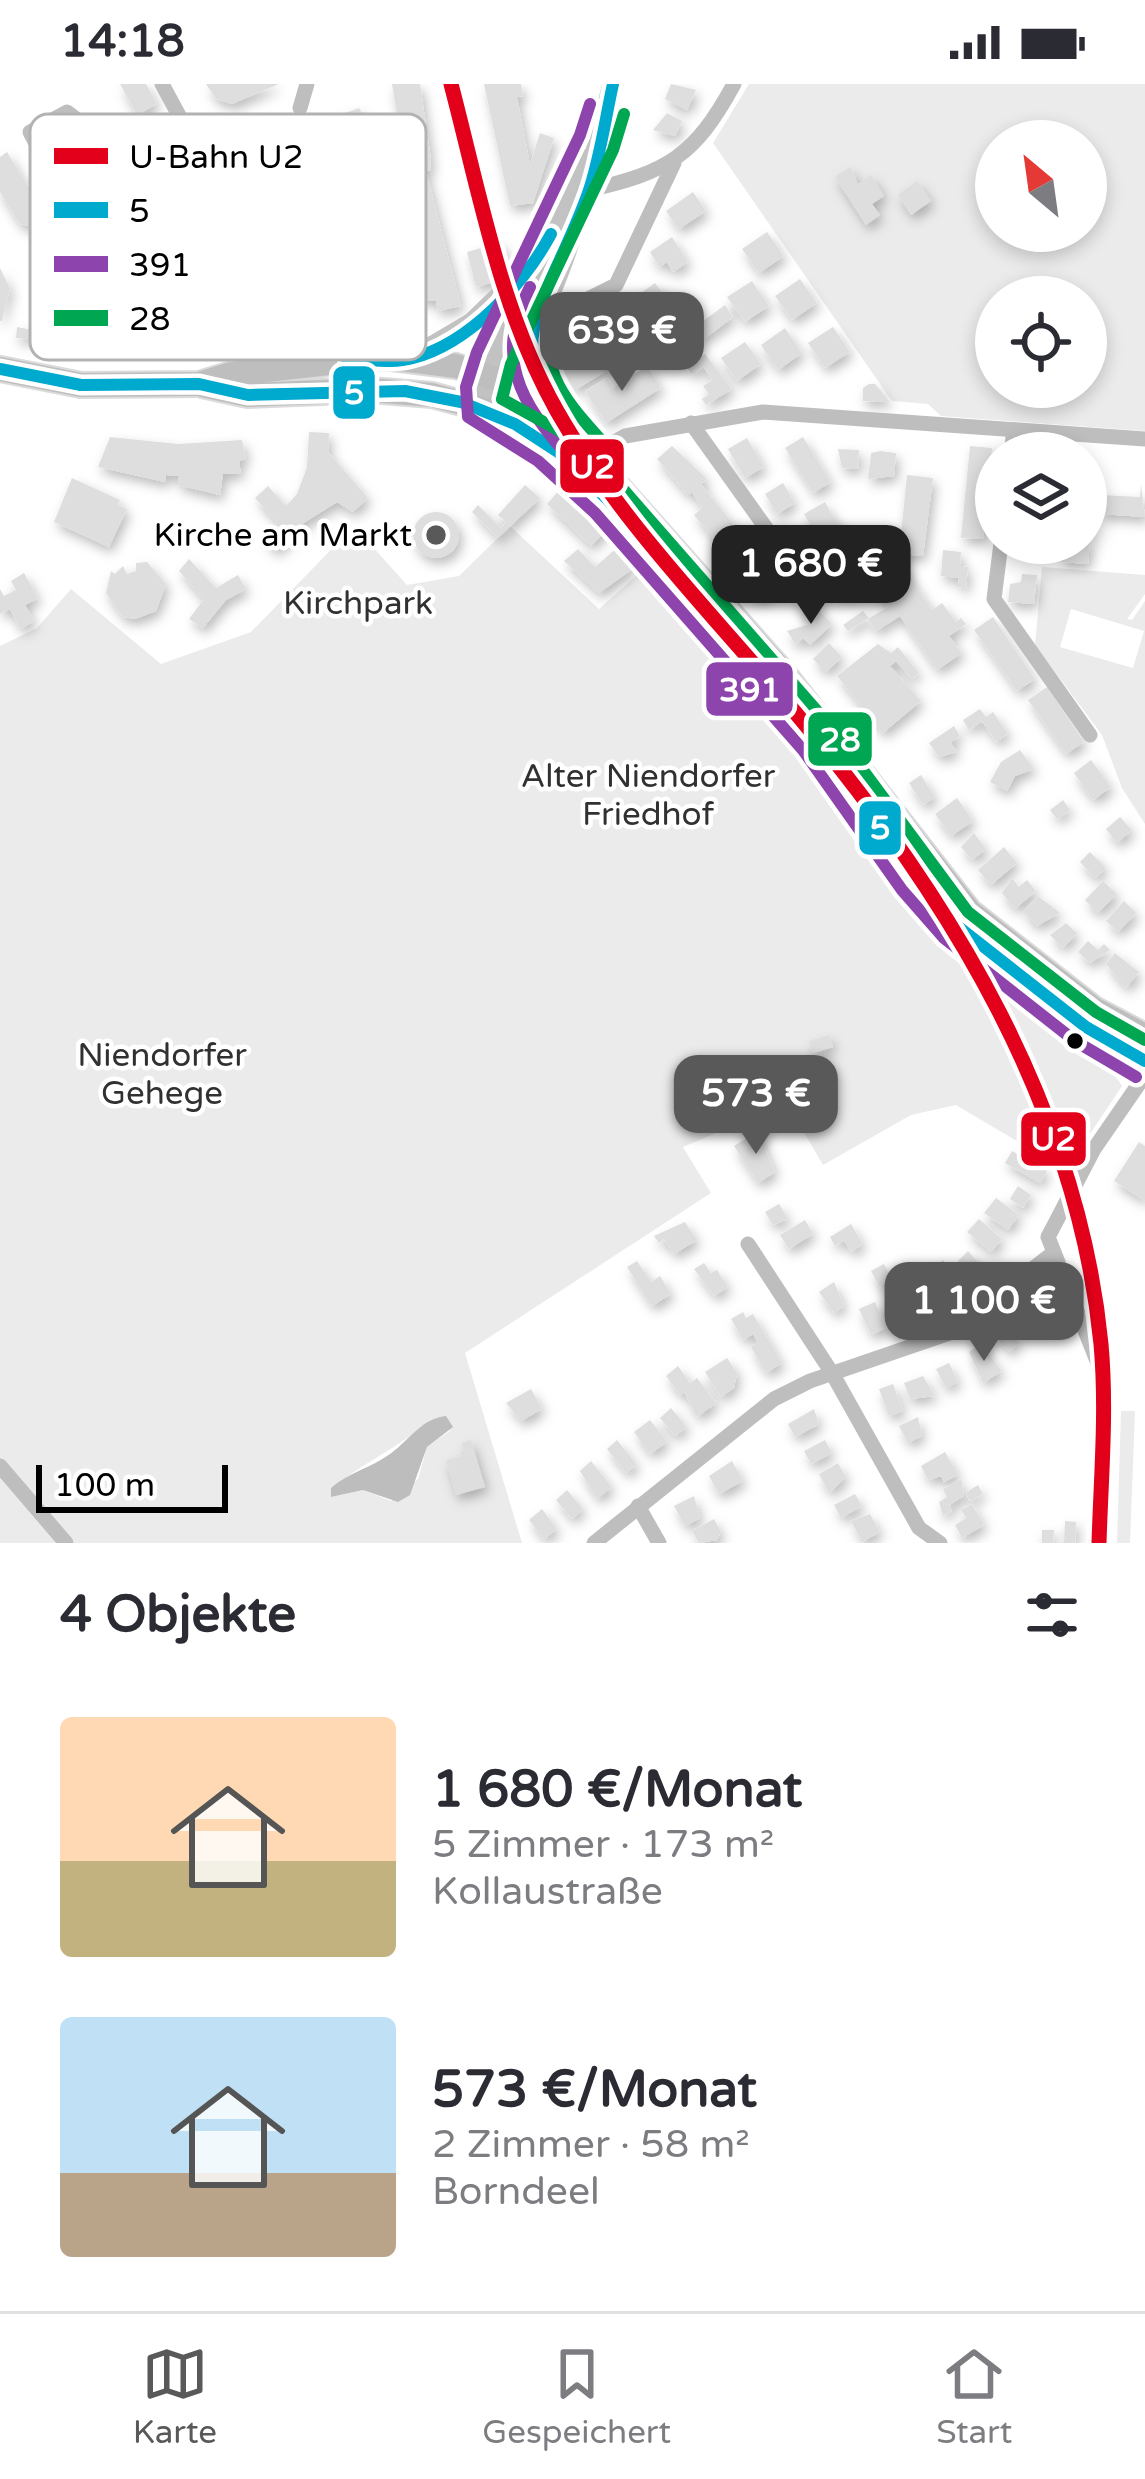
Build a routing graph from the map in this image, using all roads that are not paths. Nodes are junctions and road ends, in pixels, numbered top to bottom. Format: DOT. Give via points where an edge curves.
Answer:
graph roads {
  1 [pos="162,84"];
  2 [pos="307,84"];
  3 [pos="613,84"];
  4 [pos="734,84"];
  5 [pos="300,109"];
  6 [pos="179,114"];
  7 [pos="597,142"];
  8 [pos="674,163"];
  9 [pos="590,190"];
  10 [pos="543,254"];
  11 [pos="532,326"];
  12 [pos="426,350"];
  13 [pos="290,360"];
  14 [pos="391,360"];
  15 [pos="416,360"];
  16 [pos="292,365"];
  17 [pos="0,369"];
  18 [pos="495,377"];
  19 [pos="200,384"];
  20 [pos="484,409"];
  21 [pos="691,423"];
  22 [pos="564,428"];
  23 [pos="1014,430"];
  24 [pos="1145,439"];
  25 [pos="591,455"];
  26 [pos="998,564"];
  27 [pos="801,577"];
  28 [pos="1090,735"];
  29 [pos="1145,1036"];
  30 [pos="1145,1061"];
  31 [pos="1145,1076"];
  32 [pos="748,1244"];
  33 [pos="1052,1254"];
  34 [pos="832,1372"];
  35 [pos="0,1466"];
  36 [pos="638,1506"];
  37 [pos="918,1535"];
  38 [pos="66,1543"];
  39 [pos="593,1543"];
  40 [pos="659,1543"];
  41 [pos="940,1543"];
  42 [pos="1096,1543"];
  1 -- 6 [label="street"];
  2 -- 5 [label="street"];
  3 -- 7 [label="main road"];
  4 -- 8 [label="street" via="710,130"];
  7 -- 9 [label="main road"];
  7 -- 10 [label="main road"];
  8 -- 9 [label="street"];
  8 -- 11 [label="street" via="616,285"];
  9 -- 11 [label="main road"];
  10 -- 12 [label="main road" via="472,323"];
  10 -- 18 [label="main road"];
  11 -- 18 [label="main road"];
  11 -- 22 [label="main road" via="536,376"];
  13 -- 16 [label="street"];
  14 -- 16 [label="main road"];
  15 -- 18 [label="main road"];
  16 -- 19 [label="main road"];
  17 -- 19 [label="main road" via="81,385"];
  18 -- 20 [label="main road"];
  18 -- 22 [label="main road"];
  19 -- 20 [label="main road" via="248,395 390,390"];
  20 -- 30 [label="main road" via="576,468 817,739 943,911 1073,1018"];
  21 -- 23 [label="street" via="763,412"];
  21 -- 25 [label="street" via="619,438"];
  21 -- 27 [label="street"];
  22 -- 25 [label="main road"];
  23 -- 24 [label="street"];
  25 -- 29 [label="main road" via="821,716 970,913 1094,1009"];
  26 -- 28 [label="street" via="994,599"];
  31 -- 33 [label="street" via="1051,1226"];
  32 -- 34 [label="street"];
  33 -- 34 [label="street" via="947,1334"];
  33 -- 42 [label="street" via="1103,1376"];
  34 -- 36 [label="street" via="774,1399"];
  34 -- 37 [label="street"];
  35 -- 38 [label="street"];
  36 -- 39 [label="street"];
  36 -- 40 [label="street"];
  37 -- 41 [label="street"];
}
